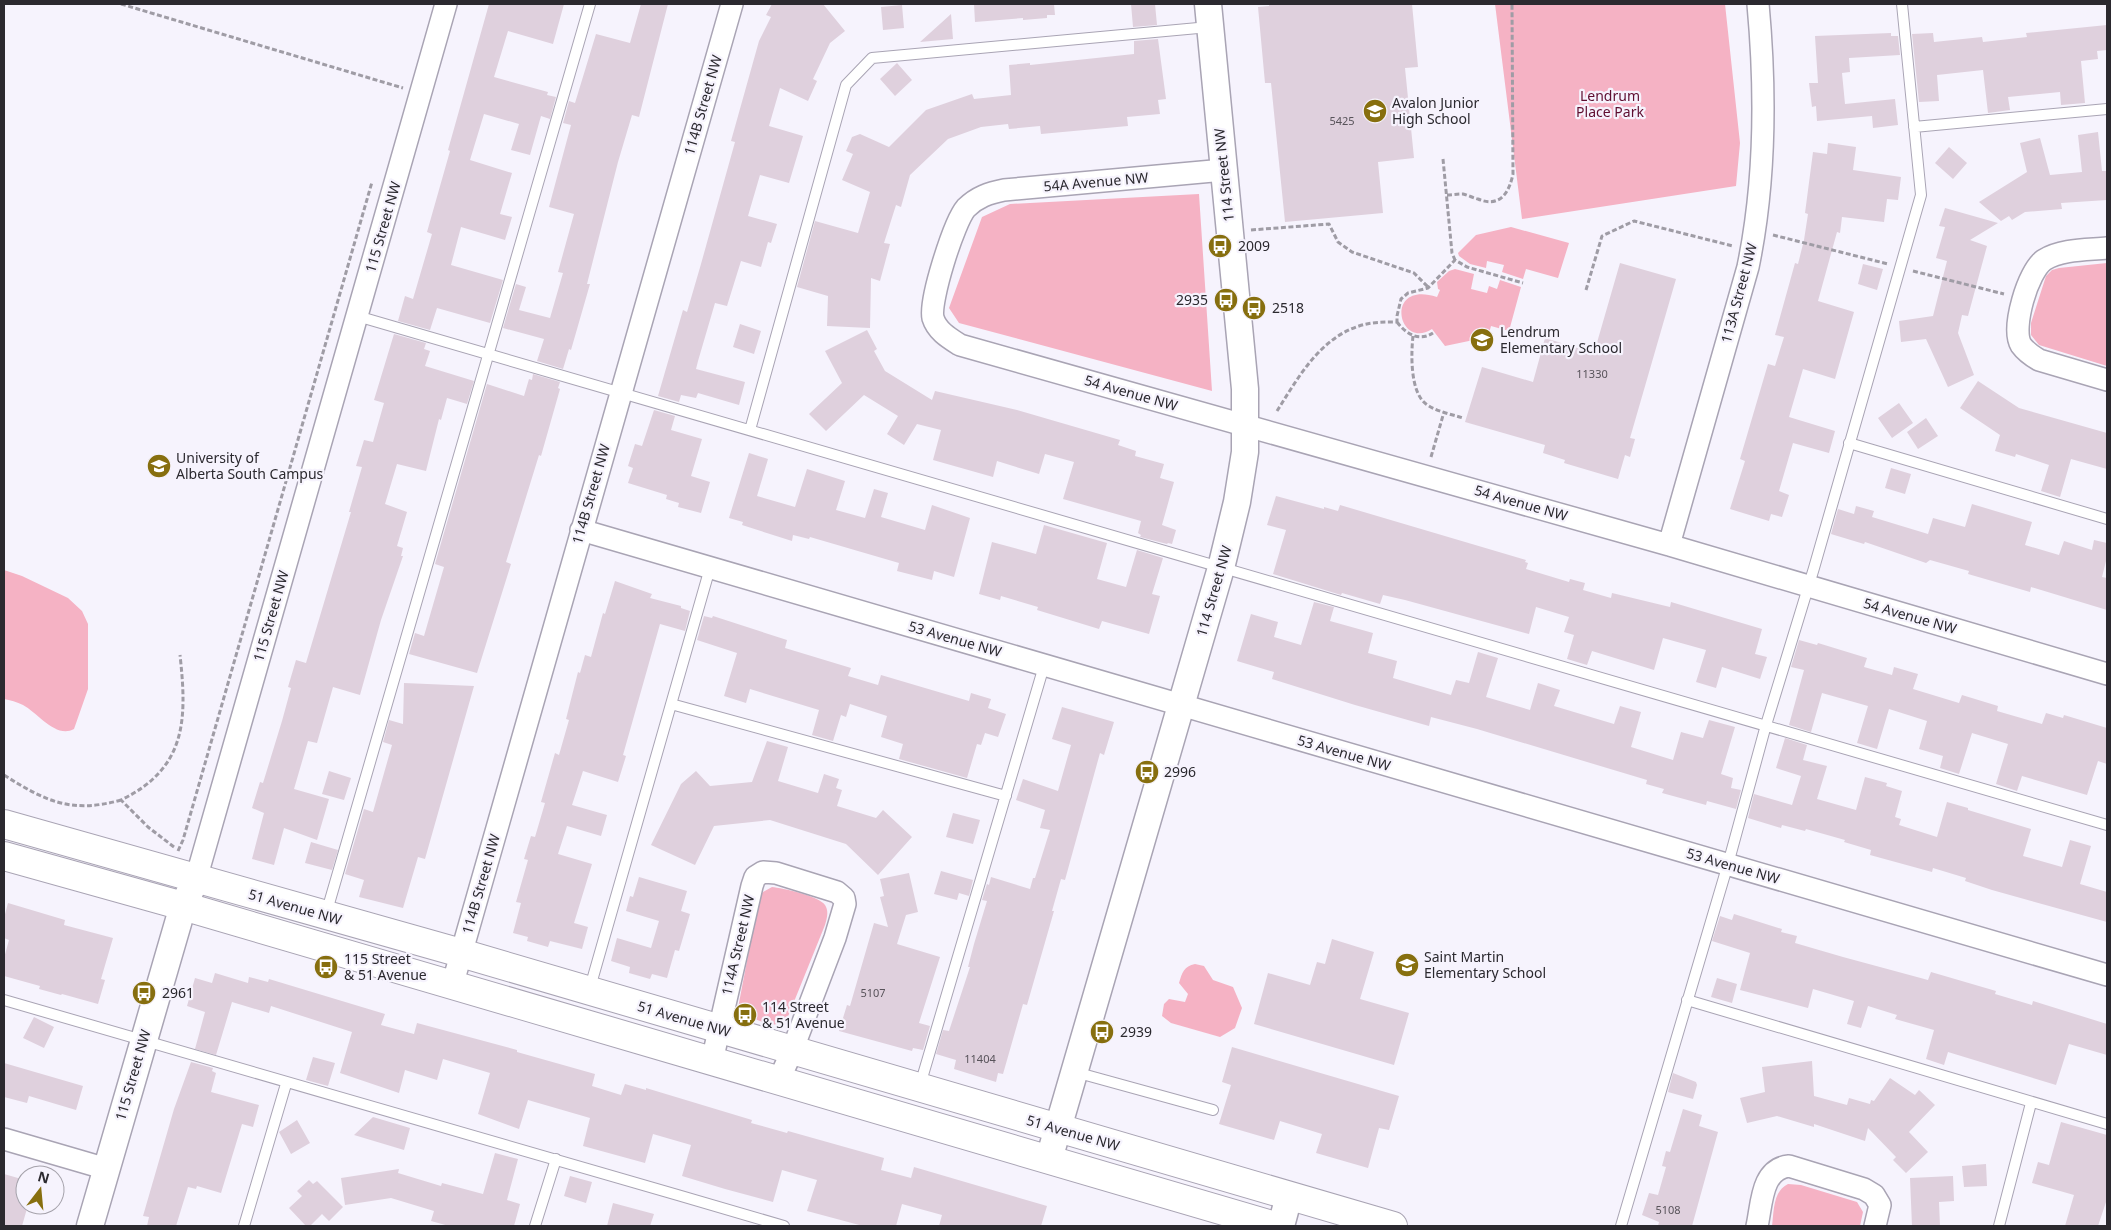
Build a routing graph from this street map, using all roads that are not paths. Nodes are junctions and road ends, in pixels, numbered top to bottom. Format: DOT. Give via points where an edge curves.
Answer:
graph roads {
  1 [pos="446,4"];
  2 [pos="590,4"];
  3 [pos="732,4"];
  4 [pos="1762,4"];
  5 [pos="1902,4"];
  6 [pos="1209,16"];
  7 [pos="2107,109"];
  8 [pos="1914,127"];
  9 [pos="1224,170"];
  10 [pos="2107,248"];
  11 [pos="357,316"];
  12 [pos="938,327"];
  13 [pos="487,354"];
  14 [pos="2107,380"];
  15 [pos="620,393"];
  16 [pos="1245,425"];
  17 [pos="750,430"];
  18 [pos="1849,443"];
  19 [pos="2107,519"];
  20 [pos="581,530"];
  21 [pos="1668,545"];
  22 [pos="710,568"];
  23 [pos="1221,568"];
  24 [pos="1808,586"];
  25 [pos="1044,666"];
  26 [pos="2107,674"];
  27 [pos="671,704"];
  28 [pos="1180,706"];
  29 [pos="1766,725"];
  30 [pos="1006,796"];
  31 [pos="4,824"];
  32 [pos="2107,825"];
  33 [pos="4,856"];
  34 [pos="1728,864"];
  35 [pos="196,879"];
  36 [pos="183,906"];
  37 [pos="325,915"];
  38 [pos="461,953"];
  39 [pos="2107,975"];
  40 [pos="452,986"];
  41 [pos="589,992"];
  42 [pos="4,1000"];
  43 [pos="1687,1000"];
  44 [pos="719,1030"];
  45 [pos="143,1041"];
  46 [pos="792,1051"];
  47 [pos="712,1061"];
  48 [pos="1075,1072"];
  49 [pos="779,1080"];
  50 [pos="286,1084"];
  51 [pos="919,1089"];
  52 [pos="2031,1103"];
  53 [pos="1213,1110"];
  54 [pos="2107,1124"];
  55 [pos="1058,1129"];
  56 [pos="4,1139"];
  57 [pos="556,1159"];
  58 [pos="1049,1159"];
  59 [pos="107,1169"];
  60 [pos="1289,1196"];
  61 [pos="90,1226"];
  62 [pos="244,1226"];
  63 [pos="535,1226"];
  64 [pos="784,1226"];
  65 [pos="1275,1226"];
  66 [pos="1281,1226"];
  67 [pos="1393,1226"];
  68 [pos="1621,1226"];
  69 [pos="1757,1226"];
  70 [pos="1875,1226"];
  71 [pos="1999,1226"];
  1 -- 11 [label="street, 115 Street NW"];
  2 -- 13 [label="lane"];
  3 -- 15 [label="street, 114B Street NW"];
  4 -- 21 [label="street, 113A Street NW" via="1760,185 1751,251"];
  5 -- 8 [label="lane"];
  6 -- 9 [label="street, 114 Street NW"];
  6 -- 17 [label="lane" via="872,58 846,85"];
  7 -- 8 [label="lane"];
  8 -- 18 [label="lane" via="1921,195"];
  9 -- 12 [label="street, 54A Avenue NW" via="992,192 972,203 954,228 933,302"];
  9 -- 16 [label="street, 114 Street NW" via="1245,389"];
  10 -- 14 [label="street" via="2059,253 2042,262 2030,281 2017,322 2021,345 2029,354 2039,360"];
  11 -- 13 [label="lane"];
  11 -- 35 [label="street, 115 Street NW"];
  12 -- 16 [label="street, 54 Avenue NW" via="960,345"];
  13 -- 15 [label="lane"];
  13 -- 37 [label="lane"];
  15 -- 17 [label="lane"];
  15 -- 20 [label="street, 114B Street NW"];
  16 -- 21 [label="street, 54 Avenue NW"];
  16 -- 23 [label="street, 114 Street NW" via="1245,452 1237,502"];
  17 -- 23 [label="lane"];
  18 -- 19 [label="lane"];
  18 -- 24 [label="lane"];
  20 -- 22 [label="street, 53 Avenue NW"];
  20 -- 38 [label="street, 114B Street NW"];
  21 -- 24 [label="street, 54 Avenue NW"];
  22 -- 25 [label="street, 53 Avenue NW"];
  22 -- 27 [label="lane"];
  23 -- 28 [label="street, 114 Street NW"];
  23 -- 29 [label="lane"];
  24 -- 26 [label="street, 54 Avenue NW"];
  24 -- 29 [label="lane"];
  25 -- 28 [label="street, 53 Avenue NW"];
  25 -- 30 [label="lane"];
  27 -- 30 [label="lane"];
  27 -- 41 [label="lane"];
  28 -- 34 [label="street, 53 Avenue NW"];
  28 -- 48 [label="street, 114 Street NW"];
  29 -- 32 [label="lane"];
  29 -- 34 [label="lane"];
  30 -- 51 [label="lane"];
  31 -- 35 [label="main road, 51 Avenue NW"];
  33 -- 36 [label="main road"];
  34 -- 39 [label="street, 53 Avenue NW"];
  34 -- 43 [label="lane"];
  35 -- 36 [label="street, 115 Street NW"];
  35 -- 37 [label="main road, 51 Avenue NW"];
  36 -- 40 [label="main road"];
  36 -- 45 [label="street, 115 Street NW"];
  37 -- 38 [label="main road, 51 Avenue NW"];
  38 -- 40 [label="street, 114B Street NW"];
  38 -- 41 [label="main road, 51 Avenue NW"];
  40 -- 47 [label="main road"];
  41 -- 44 [label="main road, 51 Avenue NW"];
  42 -- 45 [label="lane"];
  43 -- 52 [label="lane"];
  43 -- 68 [label="lane"];
  44 -- 46 [label="main road, 51 Avenue NW"];
  44 -- 46 [label="street, 114A Street NW" via="755,877 763,872 784,876 837,892 845,904"];
  44 -- 47 [label="street, 114A Street NW"];
  45 -- 50 [label="lane"];
  45 -- 59 [label="street, 115 Street NW"];
  46 -- 49 [label="street, 114A Street NW"];
  46 -- 51 [label="main road, 51 Avenue NW"];
  47 -- 49 [label="main road"];
  48 -- 53 [label="lane"];
  48 -- 55 [label="street, 114 Street NW"];
  49 -- 58 [label="main road"];
  50 -- 57 [label="lane"];
  50 -- 62 [label="lane"];
  51 -- 55 [label="main road, 51 Avenue NW"];
  52 -- 54 [label="lane"];
  52 -- 71 [label="lane"];
  55 -- 58 [label="street, 114 Street NW"];
  55 -- 60 [label="main road, 51 Avenue NW"];
  56 -- 59 [label="street"];
  57 -- 63 [label="lane"];
  57 -- 64 [label="lane"];
  58 -- 65 [label="main road"];
  59 -- 61 [label="street, 115 Street NW"];
  60 -- 66 [label="street"];
  60 -- 67 [label="main road, 51 Avenue NW"];
  69 -- 70 [label="street" via="1768,1178 1781,1167 1789,1166 1870,1191 1880,1205"];
}
